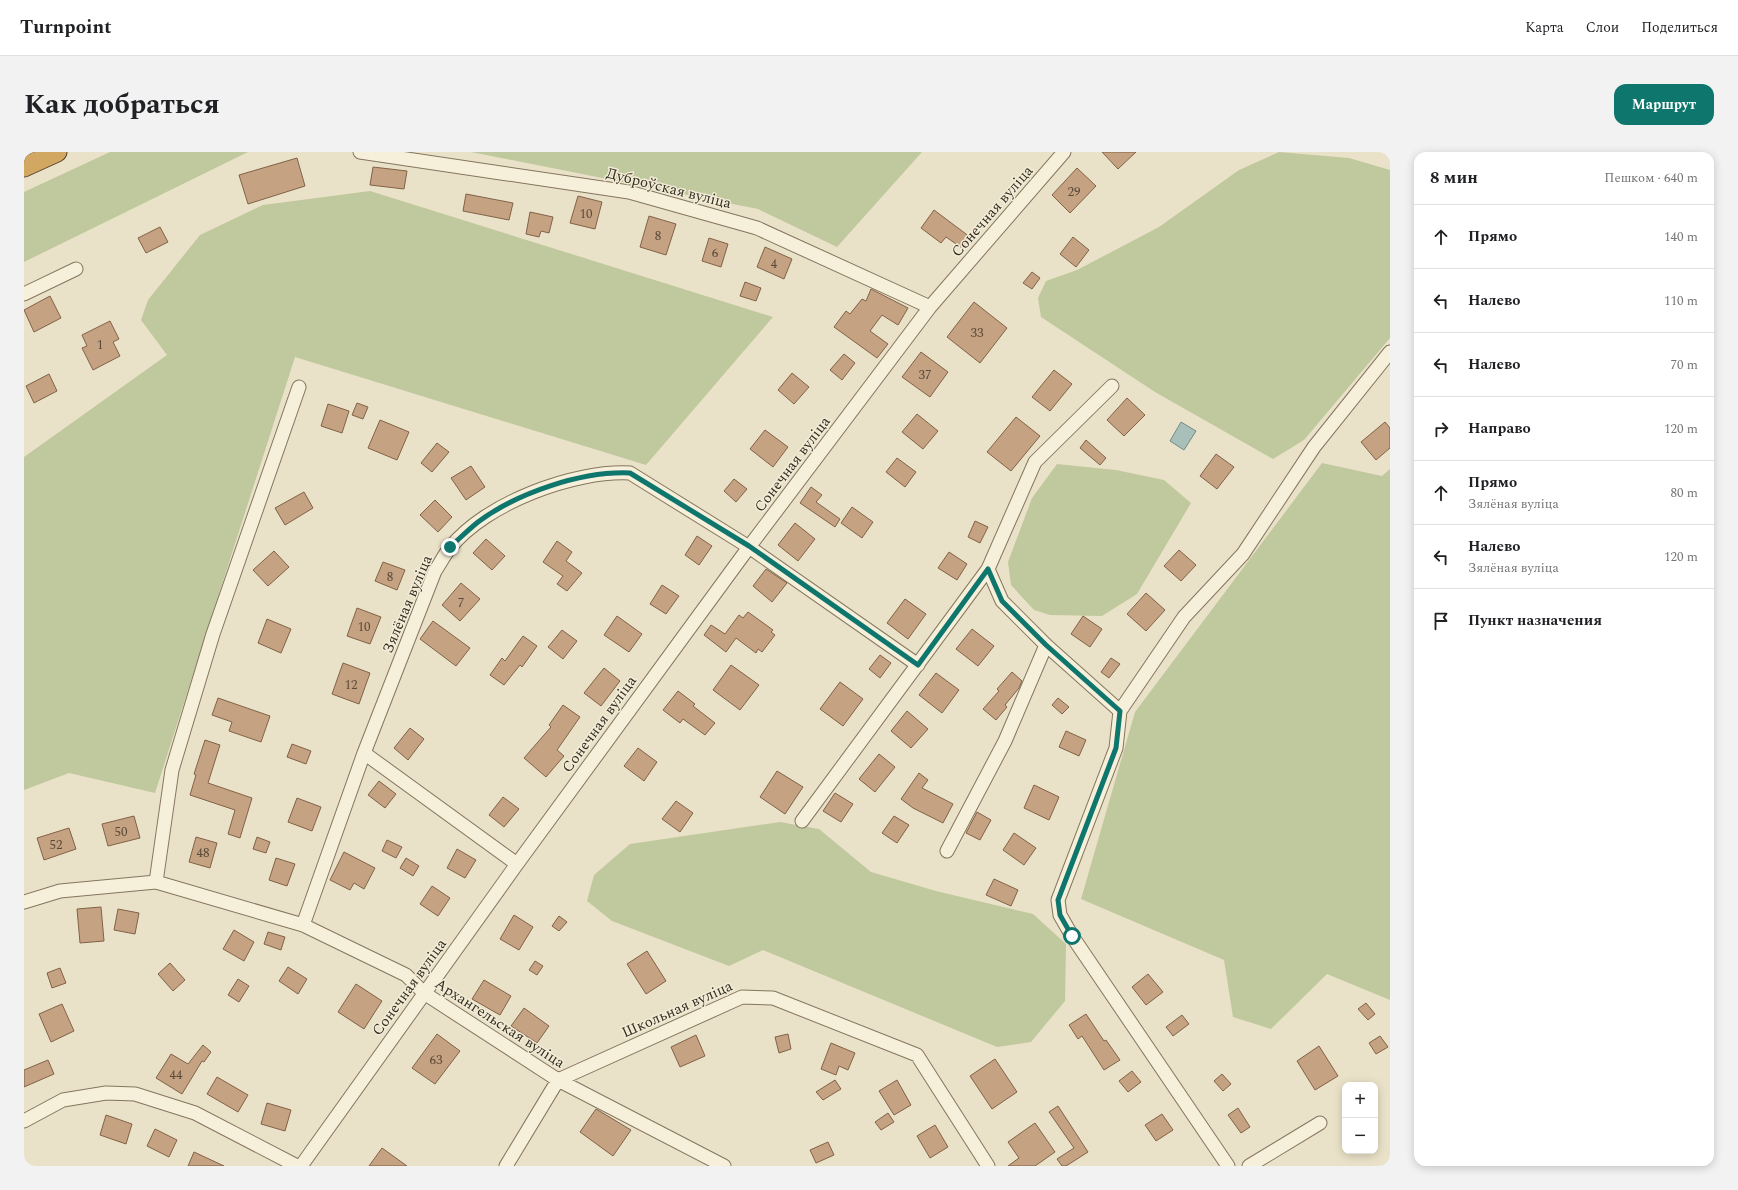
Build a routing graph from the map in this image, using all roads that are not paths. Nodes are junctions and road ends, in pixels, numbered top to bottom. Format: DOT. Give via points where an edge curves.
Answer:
graph roads {
  1 [pos="57,152"];
  2 [pos="360,152"];
  3 [pos="1064,152"];
  4 [pos="24,167"];
  5 [pos="76,269"];
  6 [pos="24,294"];
  7 [pos="930,307"];
  8 [pos="1390,352"];
  9 [pos="1112,386"];
  10 [pos="299,387"];
  11 [pos="749,546"];
  12 [pos="988,569"];
  13 [pos="1046,645"];
  14 [pos="918,665"];
  15 [pos="1120,711"];
  16 [pos="364,753"];
  17 [pos="802,821"];
  18 [pos="947,851"];
  19 [pos="517,864"];
  20 [pos="156,882"];
  21 [pos="24,902"];
  22 [pos="303,925"];
  23 [pos="424,993"];
  24 [pos="558,1080"];
  25 [pos="24,1121"];
  26 [pos="1320,1123"];
  27 [pos="297,1166"];
  28 [pos="301,1166"];
  29 [pos="506,1166"];
  30 [pos="724,1166"];
  31 [pos="988,1166"];
  32 [pos="1228,1166"];
  33 [pos="1249,1166"];
  1 -- 4 [label="highway"];
  2 -- 7 [label="street, Дуброўская вуліца" via="629,192 757,228"];
  3 -- 7 [label="street, Сонечная вуліца"];
  5 -- 6 [label="street"];
  7 -- 11 [label="street, Сонечная вуліца"];
  8 -- 15 [label="street" via="1314,447 1243,554 1184,617"];
  9 -- 12 [label="street" via="1035,462"];
  10 -- 20 [label="street" via="213,634 172,770"];
  11 -- 14 [label="street, Зялёная вуліца"];
  11 -- 16 [label="street, Зялёная вуліца" via="630,473 610,472 577,479 521,497 478,522 450,547 435,571"];
  11 -- 19 [label="street, Сонечная вуліца"];
  12 -- 13 [label="street" via="1002,601"];
  12 -- 14 [label="street"];
  13 -- 15 [label="street"];
  13 -- 18 [label="street" via="1005,741"];
  14 -- 17 [label="street"];
  15 -- 32 [label="street" via="1116,748 1058,900 1060,915"];
  16 -- 19 [label="street"];
  16 -- 22 [label="street, Зялёная вуліца"];
  19 -- 23 [label="street, Сонечная вуліца"];
  20 -- 21 [label="street, Архангельская вуліца" via="60,890"];
  20 -- 22 [label="street, Архангельская вуліца"];
  22 -- 23 [label="street, Архангельская вуліца" via="406,975"];
  23 -- 24 [label="street, Архангельская вуліца"];
  23 -- 28 [label="street, Сонечная вуліца"];
  24 -- 29 [label="street"];
  24 -- 30 [label="street, Архангельская вуліца"];
  24 -- 31 [label="street, Школьная вуліца" via="742,997 773,998 917,1055"];
  25 -- 27 [label="street" via="63,1100 106,1093 135,1094 195,1113"];
  26 -- 33 [label="street"];
}
